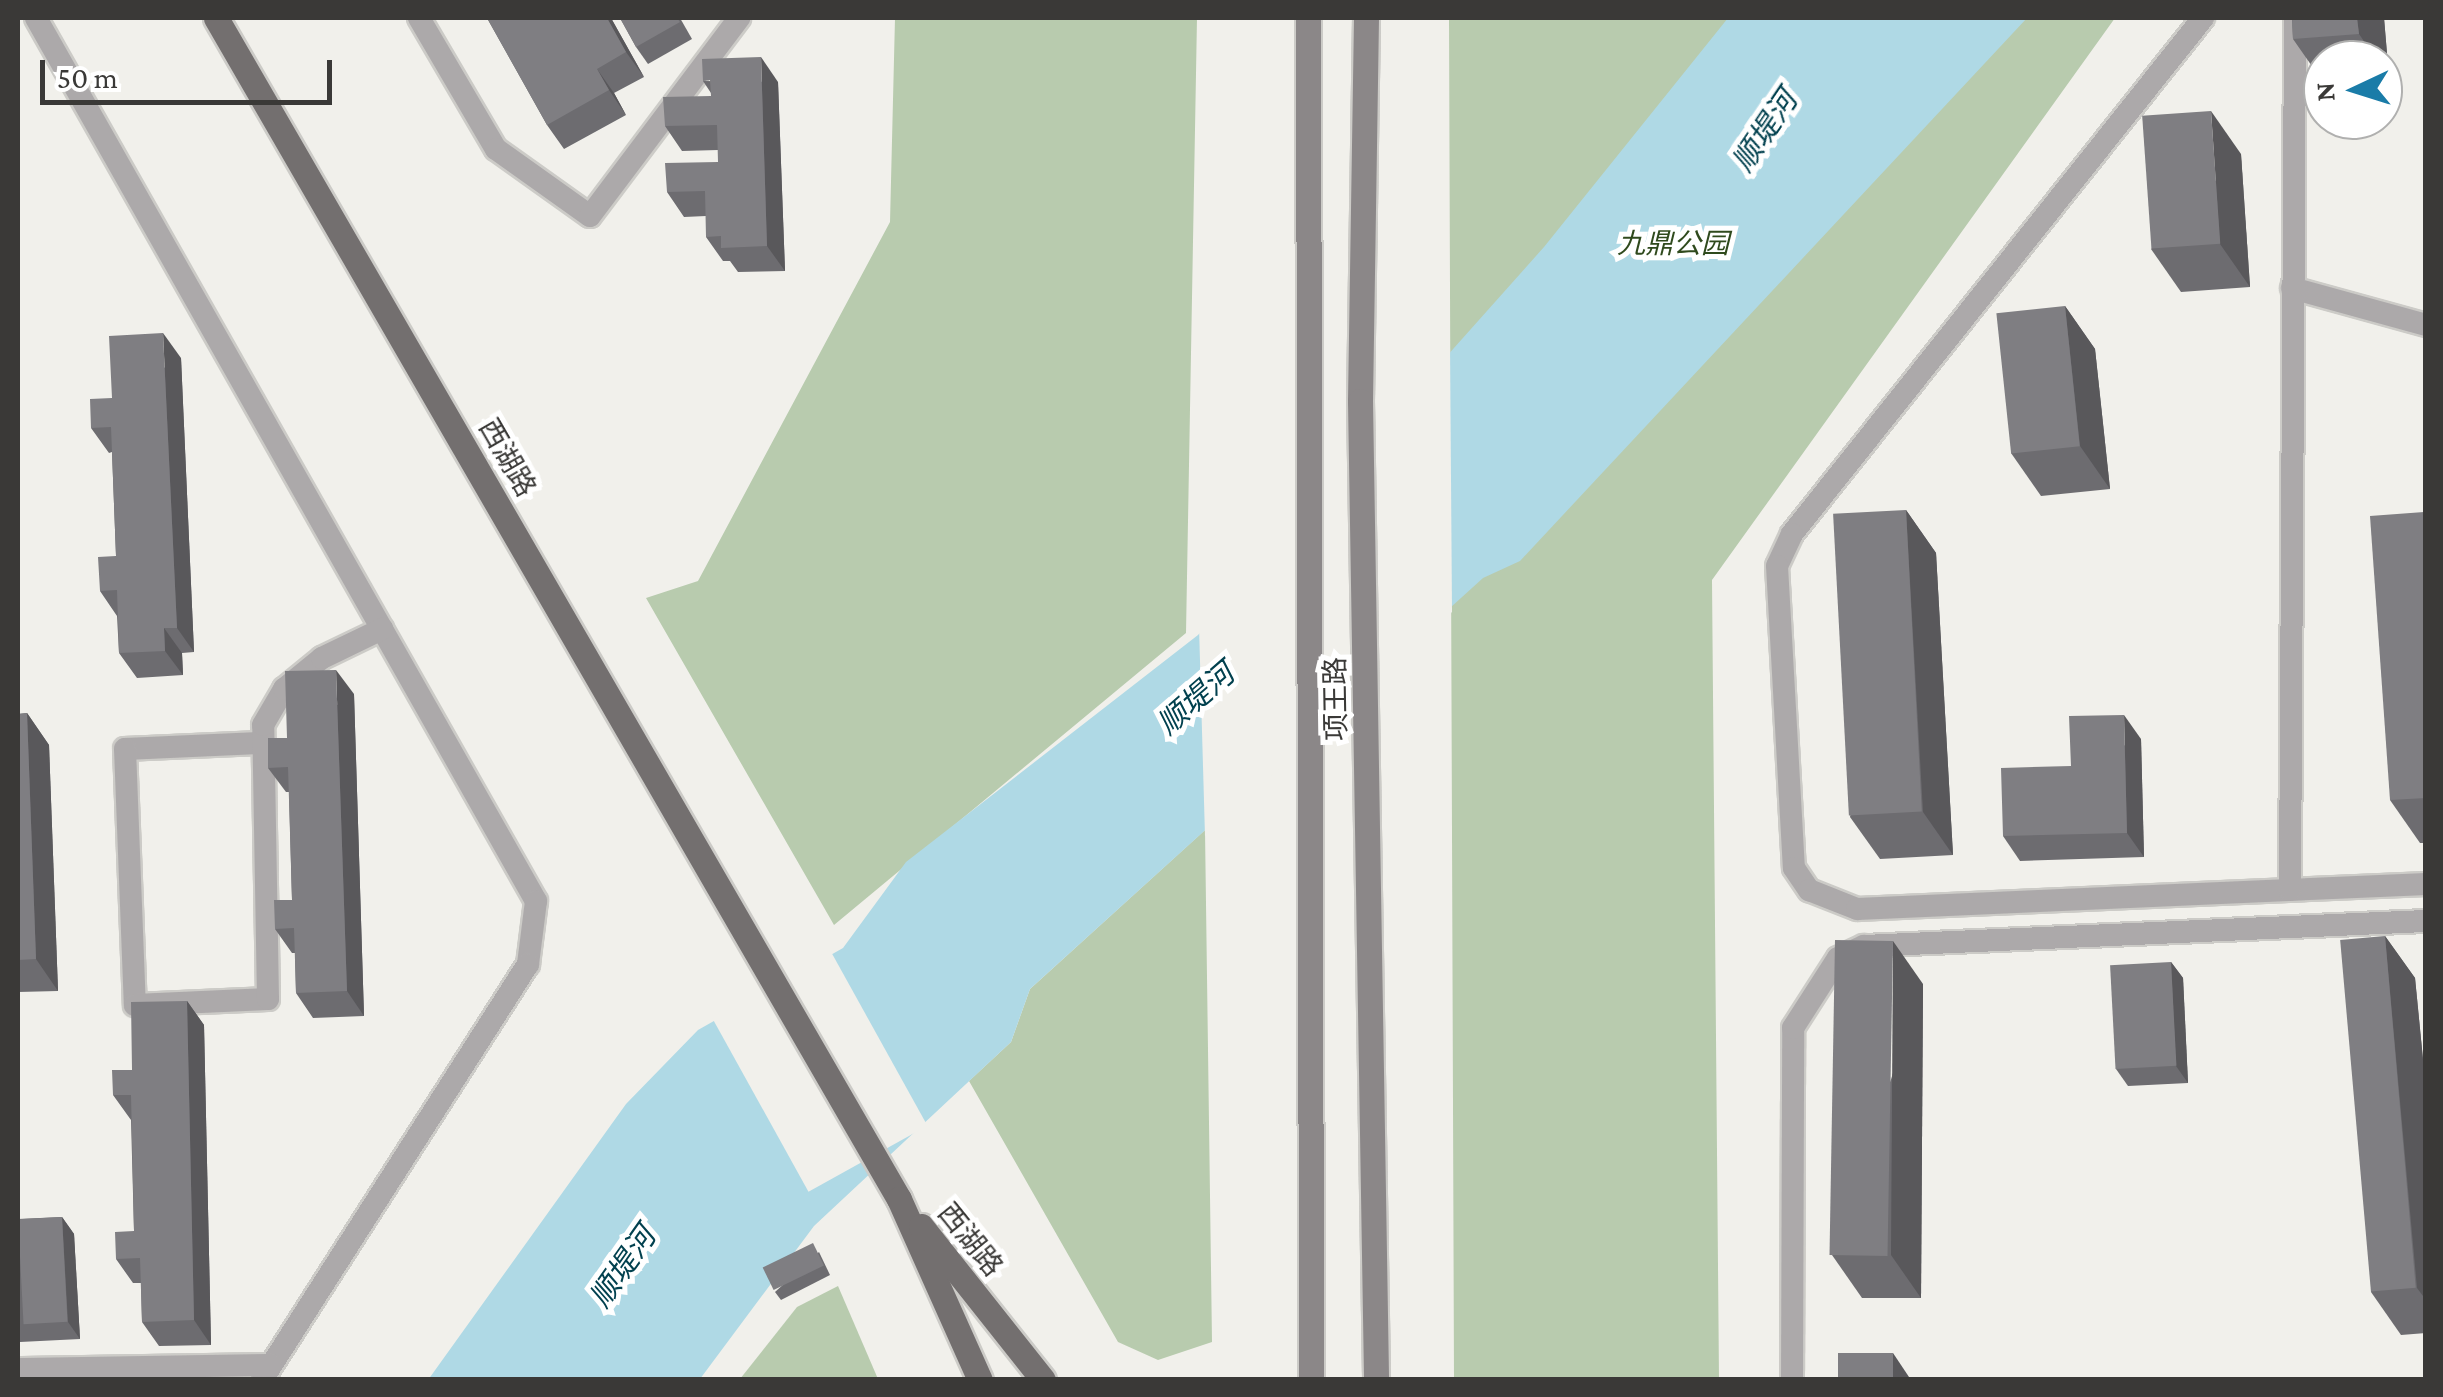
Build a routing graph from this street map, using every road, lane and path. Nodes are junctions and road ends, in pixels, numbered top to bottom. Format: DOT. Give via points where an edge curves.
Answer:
graph roads {
  1 [pos="36,18"];
  2 [pos="216,18"];
  3 [pos="419,18"];
  4 [pos="739,18"];
  5 [pos="1308,18"];
  6 [pos="1366,18"];
  7 [pos="2203,18"];
  8 [pos="2295,18"];
  9 [pos="2292,288"];
  10 [pos="2426,325"];
  11 [pos="382,629"];
  12 [pos="260,742"];
  13 [pos="2426,884"];
  14 [pos="2290,890"];
  15 [pos="2426,921"];
  16 [pos="899,1199"];
  17 [pos="18,1370"];
  18 [pos="266,1372"];
  19 [pos="1309,1377"];
  20 [pos="980,1380"];
  21 [pos="1044,1380"];
  22 [pos="1376,1380"];
  23 [pos="1792,1380"];
  1 -- 11 [label="lane"];
  2 -- 16 [label="main road, 西湖路"];
  3 -- 4 [label="lane" via="496,149 590,216"];
  5 -- 19 [label="main road, 项王路"];
  6 -- 22 [label="main road, 项王路" via="1360,401"];
  7 -- 14 [label="lane" via="1792,534 1776,566 1794,868 1809,890 1857,909"];
  8 -- 9 [label="lane"];
  9 -- 10 [label="lane"];
  9 -- 14 [label="lane"];
  11 -- 12 [label="lane" via="322,658 284,690 263,725 268,999 135,1005 126,749"];
  11 -- 18 [label="lane" via="536,901 537,930 509,996"];
  13 -- 14 [label="lane"];
  15 -- 23 [label="lane" via="1864,946 1838,958 1792,1028"];
  16 -- 20 [label="main road, 西湖路"];
  16 -- 21 [label="main road, 西湖路"];
  17 -- 18 [label="lane"];
}
